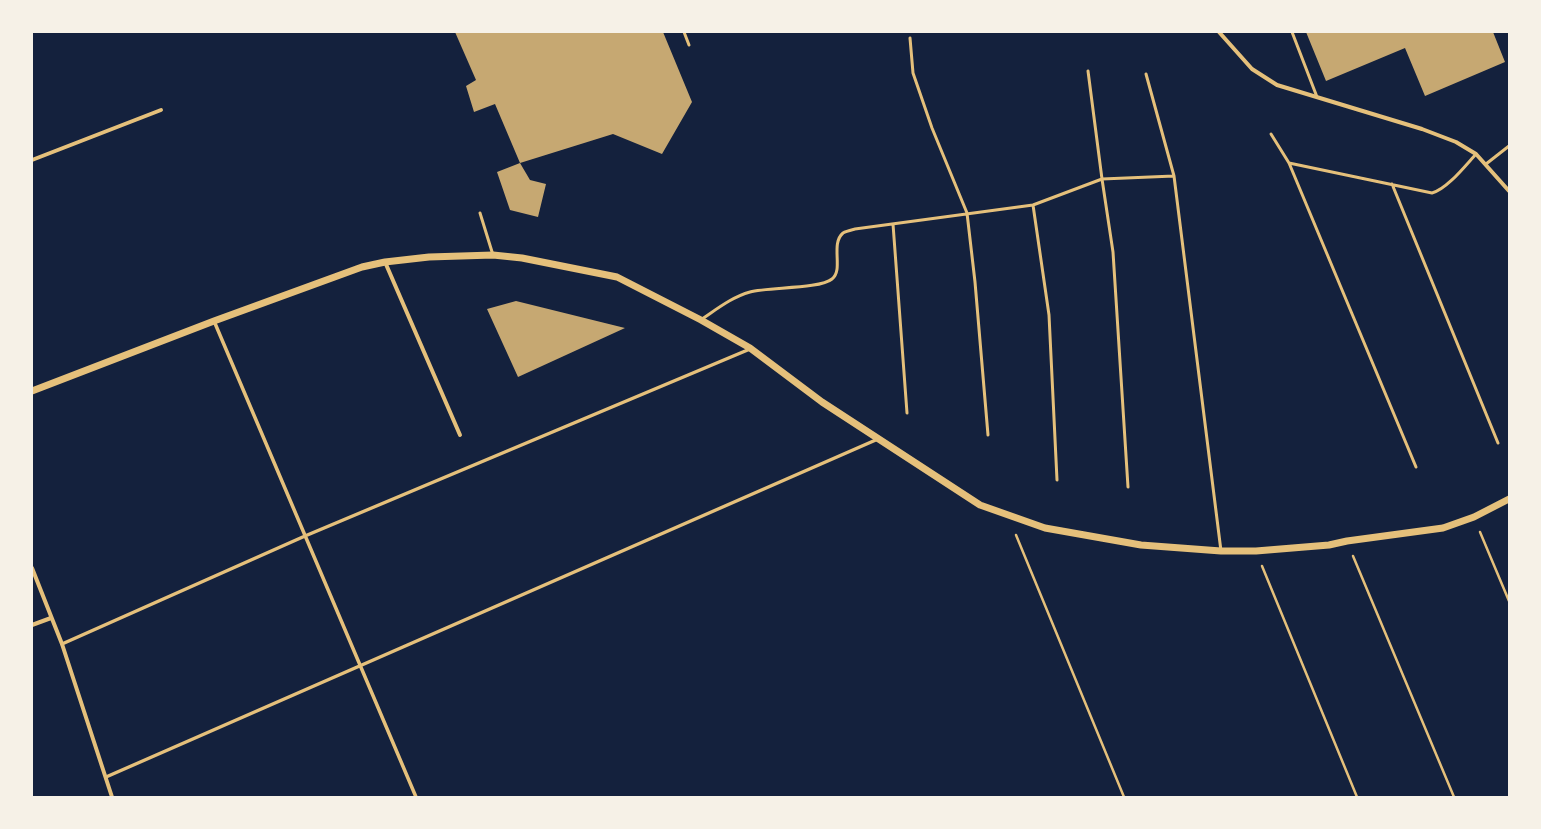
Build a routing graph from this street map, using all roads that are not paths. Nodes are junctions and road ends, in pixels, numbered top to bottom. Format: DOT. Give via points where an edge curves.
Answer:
graph roads {
  1 [pos="684,32"];
  2 [pos="1219,32"];
  3 [pos="1292,32"];
  4 [pos="910,38"];
  5 [pos="689,45"];
  6 [pos="1088,71"];
  7 [pos="1146,74"];
  8 [pos="1317,97"];
  9 [pos="161,110"];
  10 [pos="1271,134"];
  11 [pos="1509,146"];
  12 [pos="1476,154"];
  13 [pos="32,160"];
  14 [pos="1289,163"];
  15 [pos="1486,164"];
  16 [pos="1174,176"];
  17 [pos="1102,179"];
  18 [pos="1392,184"];
  19 [pos="1509,191"];
  20 [pos="1032,205"];
  21 [pos="480,213"];
  22 [pos="967,213"];
  23 [pos="893,224"];
  24 [pos="493,255"];
  25 [pos="385,262"];
  26 [pos="701,320"];
  27 [pos="214,321"];
  28 [pos="750,348"];
  29 [pos="32,391"];
  30 [pos="907,413"];
  31 [pos="460,435"];
  32 [pos="988,435"];
  33 [pos="879,439"];
  34 [pos="1498,443"];
  35 [pos="1416,467"];
  36 [pos="1058,480"];
  37 [pos="1128,487"];
  38 [pos="1509,499"];
  39 [pos="305,536"];
  40 [pos="1221,551"];
  41 [pos="32,568"];
  42 [pos="51,618"];
  43 [pos="32,625"];
  44 [pos="62,644"];
  45 [pos="360,666"];
  46 [pos="106,777"];
  47 [pos="112,797"];
  48 [pos="416,797"];
  1 -- 5 [label="lane"];
  2 -- 8 [label="street" via="1252,69 1277,85"];
  3 -- 8 [label="lane"];
  4 -- 22 [label="lane" via="913,74"];
  6 -- 17 [label="lane"];
  7 -- 16 [label="lane"];
  8 -- 12 [label="street" via="1442,136"];
  9 -- 13 [label="street"];
  10 -- 14 [label="lane"];
  11 -- 15 [label="lane"];
  12 -- 15 [label="street"];
  12 -- 18 [label="lane" via="1437,192"];
  14 -- 18 [label="lane"];
  14 -- 35 [label="lane"];
  15 -- 19 [label="street"];
  16 -- 17 [label="lane"];
  16 -- 40 [label="lane"];
  17 -- 20 [label="lane"];
  17 -- 37 [label="lane" via="1113,252"];
  18 -- 34 [label="lane"];
  20 -- 22 [label="lane"];
  20 -- 36 [label="lane" via="1049,315"];
  21 -- 24 [label="lane"];
  22 -- 23 [label="lane"];
  22 -- 32 [label="lane"];
  23 -- 26 [label="lane" via="854,229 844,233 837,241 836,274 832,280 820,284 751,292 733,298"];
  23 -- 30 [label="lane"];
  24 -- 25 [label="street" via="429,257"];
  24 -- 26 [label="street" via="522,258 617,277"];
  25 -- 27 [label="street" via="362,267"];
  25 -- 31 [label="street"];
  26 -- 28 [label="street"];
  27 -- 29 [label="street"];
  27 -- 39 [label="street"];
  28 -- 33 [label="street" via="822,402"];
  28 -- 39 [label="street"];
  33 -- 40 [label="street" via="980,505 1045,528 1141,545"];
  33 -- 45 [label="street"];
  38 -- 40 [label="street" via="1474,517 1443,528 1329,545"];
  39 -- 44 [label="street"];
  39 -- 45 [label="street"];
  41 -- 42 [label="street"];
  42 -- 43 [label="street"];
  42 -- 44 [label="street"];
  44 -- 46 [label="street"];
  45 -- 46 [label="street"];
  45 -- 48 [label="street"];
  46 -- 47 [label="street"];
}
